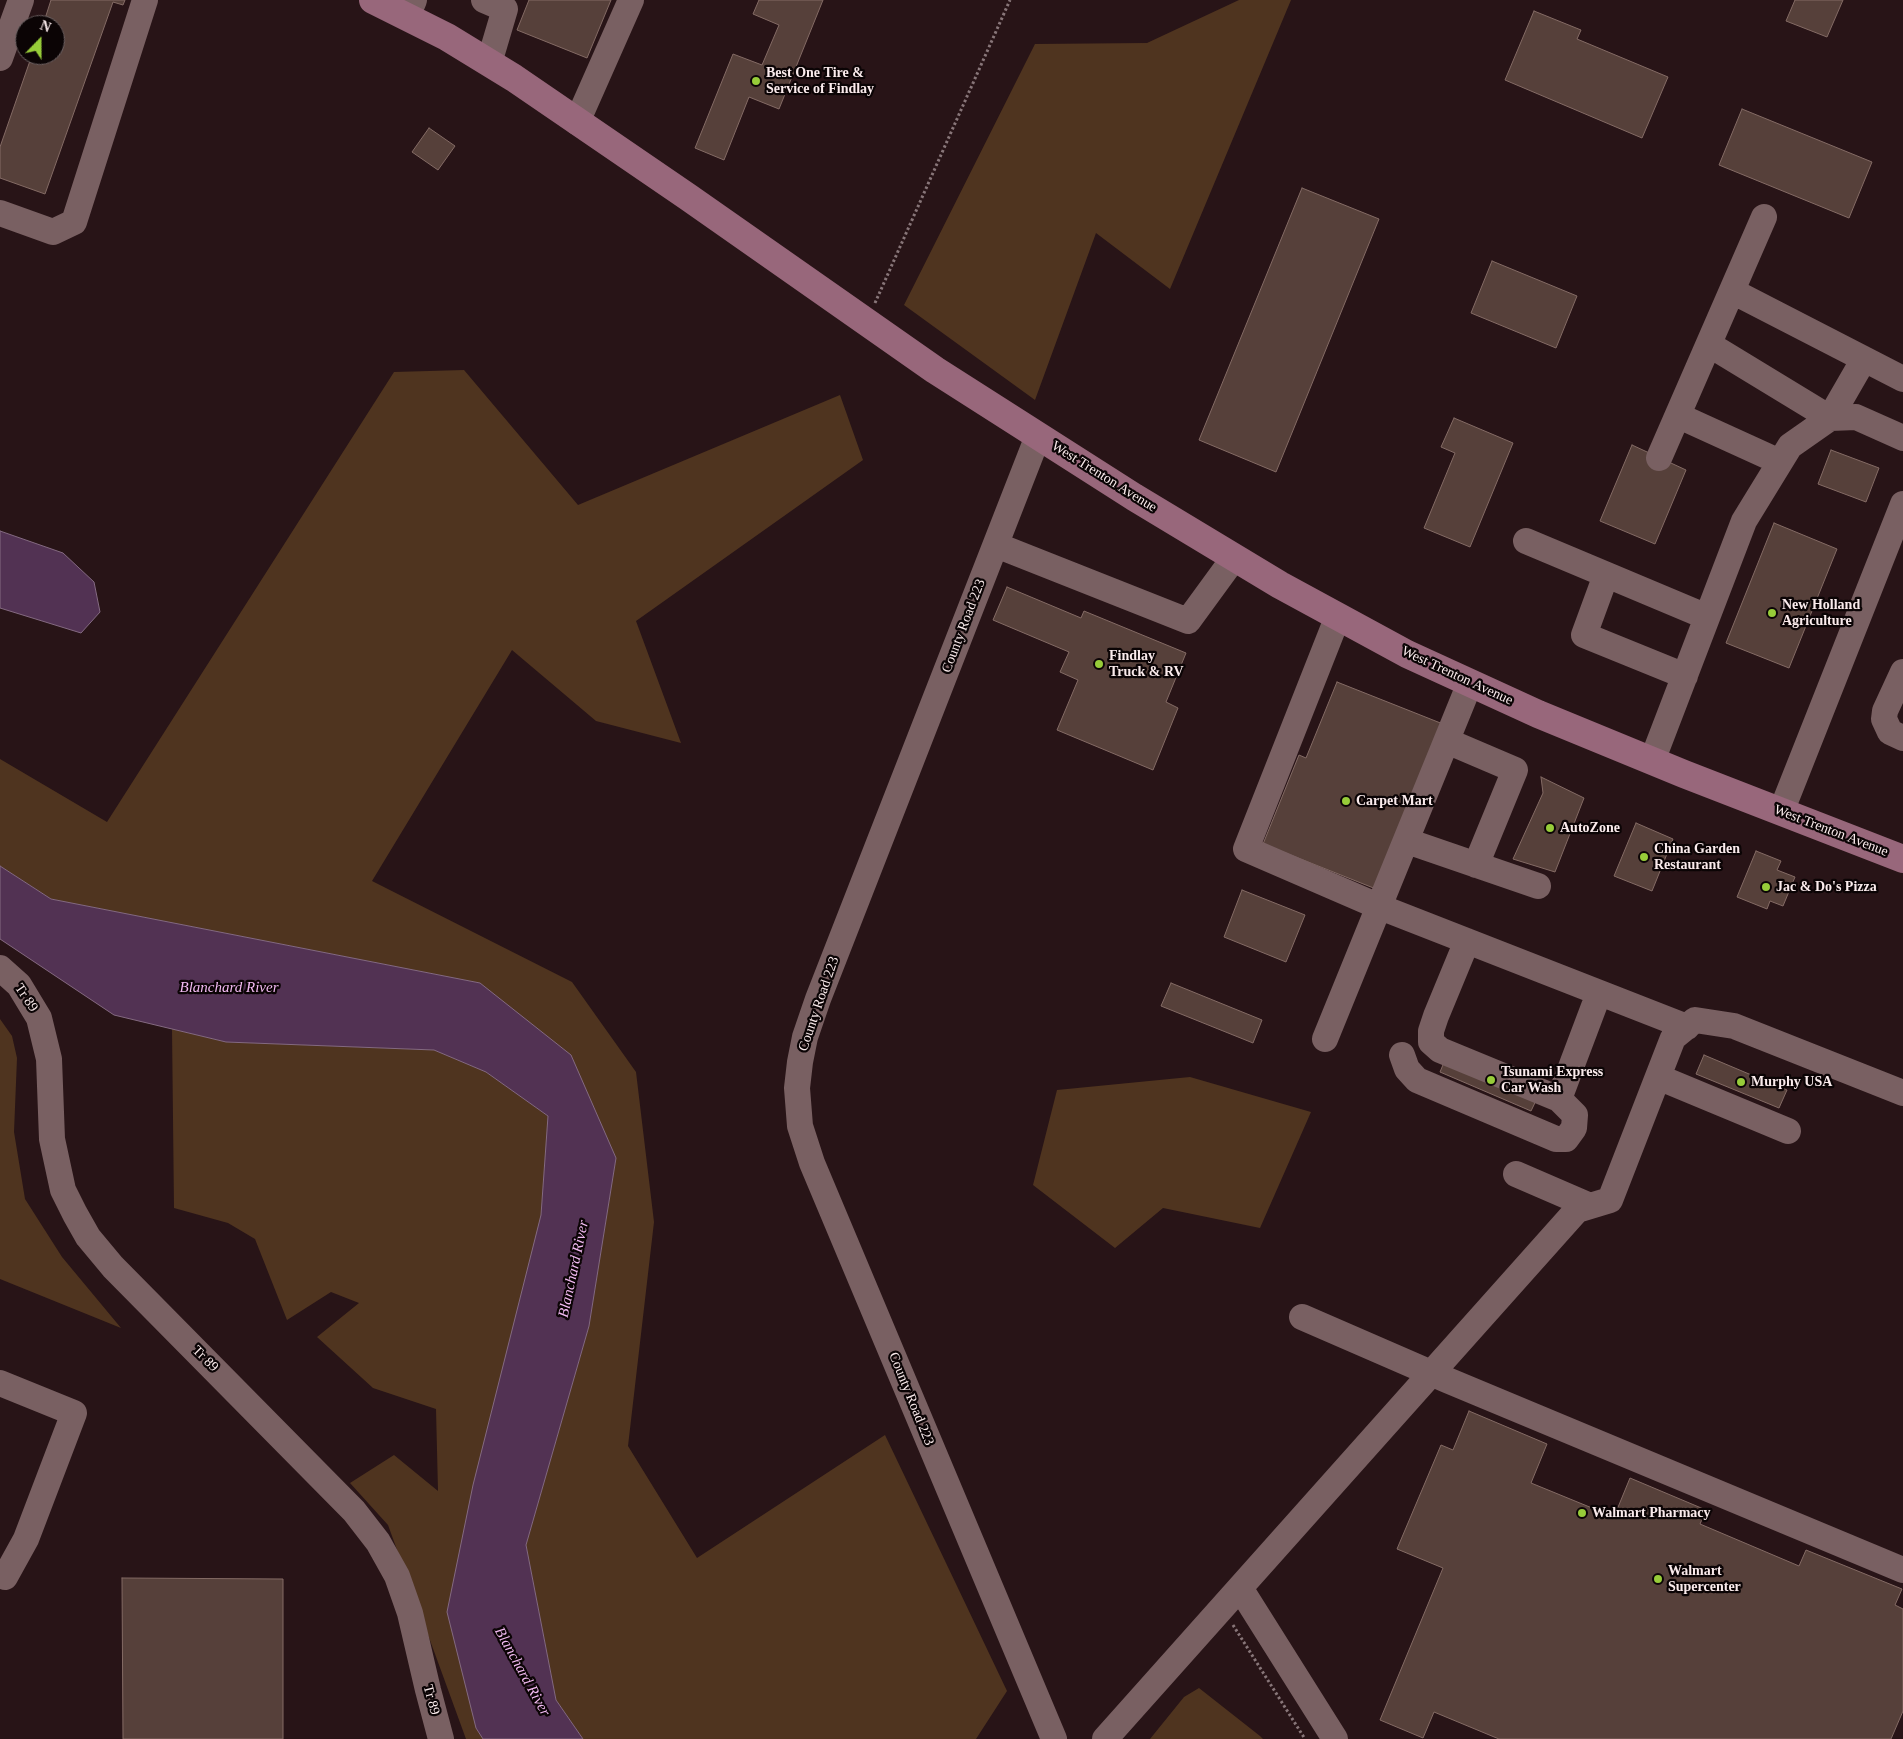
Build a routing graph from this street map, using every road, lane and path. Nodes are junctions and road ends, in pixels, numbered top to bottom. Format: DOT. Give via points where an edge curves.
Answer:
graph roads {
  1 [pos="21,0"];
  2 [pos="145,0"];
  3 [pos="373,0"];
  4 [pos="631,0"];
  5 [pos="1010,0"];
  6 [pos="500,3"];
  7 [pos="411,9"];
  8 [pos="0,58"];
  9 [pos="489,63"];
  10 [pos="578,122"];
  11 [pos="0,213"];
  12 [pos="1764,217"];
  13 [pos="1732,291"];
  14 [pos="867,322"];
  15 [pos="1710,345"];
  16 [pos="1864,359"];
  17 [pos="1903,379"];
  18 [pos="1679,416"];
  19 [pos="1830,418"];
  20 [pos="1038,436"];
  21 [pos="1903,438"];
  22 [pos="1659,458"];
  23 [pos="1780,462"];
  24 [pos="1903,504"];
  25 [pos="1526,541"];
  26 [pos="996,545"];
  27 [pos="1234,558"];
  28 [pos="1606,574"];
  29 [pos="1338,616"];
  30 [pos="1707,617"];
  31 [pos="1903,672"];
  32 [pos="1685,676"];
  33 [pos="1470,683"];
  34 [pos="1897,735"];
  35 [pos="1447,741"];
  36 [pos="1652,761"];
  37 [pos="1780,812"];
  38 [pos="1407,841"];
  39 [pos="1903,859"];
  40 [pos="1476,865"];
  41 [pos="1538,886"];
  42 [pos="1380,907"];
  43 [pos="1467,941"];
  44 [pos="0,968"];
  45 [pos="1599,993"];
  46 [pos="1687,1027"];
  47 [pos="1325,1039"];
  48 [pos="1402,1055"];
  49 [pos="1658,1077"];
  50 [pos="1903,1093"];
  51 [pos="1559,1099"];
  52 [pos="1788,1131"];
  53 [pos="1516,1174"];
  54 [pos="1590,1206"];
  55 [pos="1302,1317"];
  56 [pos="1431,1374"];
  57 [pos="0,1383"];
  58 [pos="1903,1570"];
  59 [pos="2,1580"];
  60 [pos="1240,1588"];
  61 [pos="1222,1608"];
  62 [pos="441,1739"];
  63 [pos="1054,1739"];
  64 [pos="1106,1739"];
  65 [pos="1305,1739"];
  66 [pos="1335,1739"];
  1 -- 8 [label="street"];
  2 -- 11 [label="street" via="74,222 53,232"];
  3 -- 7 [label="main road, West Trenton Avenue"];
  4 -- 10 [label="street"];
  5 -- 14 [label="path"];
  6 -- 9 [label="street"];
  7 -- 9 [label="main road, West Trenton Avenue" via="446,37"];
  9 -- 10 [label="main road, West Trenton Avenue"];
  10 -- 14 [label="main road, West Trenton Avenue"];
  12 -- 13 [label="street"];
  13 -- 15 [label="street"];
  13 -- 16 [label="street"];
  14 -- 20 [label="main road, West Trenton Avenue"];
  15 -- 18 [label="street"];
  15 -- 19 [label="street"];
  16 -- 17 [label="street"];
  16 -- 19 [label="street"];
  18 -- 22 [label="street"];
  18 -- 23 [label="street"];
  19 -- 21 [label="street" via="1856,417"];
  19 -- 23 [label="street" via="1790,446"];
  20 -- 26 [label="street, County Road 223"];
  20 -- 27 [label="main road, West Trenton Avenue"];
  23 -- 30 [label="street" via="1744,521"];
  24 -- 37 [label="street"];
  25 -- 28 [label="street"];
  26 -- 27 [label="street" via="1188,620"];
  26 -- 63 [label="street, County Road 223" via="805,1037 797,1088 798,1113 812,1163"];
  27 -- 29 [label="main road, West Trenton Avenue"];
  28 -- 30 [label="street"];
  28 -- 32 [label="street" via="1584,635"];
  29 -- 33 [label="main road, West Trenton Avenue" via="1407,654"];
  29 -- 42 [label="street" via="1246,849"];
  30 -- 32 [label="street"];
  31 -- 34 [label="street" via="1884,719"];
  32 -- 36 [label="street"];
  33 -- 35 [label="street"];
  33 -- 36 [label="main road, West Trenton Avenue"];
  35 -- 38 [label="street"];
  35 -- 40 [label="street" via="1515,770"];
  36 -- 37 [label="main road, West Trenton Avenue"];
  37 -- 39 [label="main road, West Trenton Avenue"];
  38 -- 40 [label="street"];
  38 -- 42 [label="street"];
  40 -- 41 [label="street"];
  42 -- 43 [label="street"];
  42 -- 47 [label="street"];
  43 -- 45 [label="street"];
  43 -- 51 [label="street" via="1436,1016 1431,1031 1432,1042 1440,1050"];
  44 -- 62 [label="street, Tr 89" via="19,985 39,1018 48,1059 52,1139 63,1190 74,1214 113,1267 354,1510 378,1542 397,1576 410,1613"];
  45 -- 46 [label="street"];
  45 -- 51 [label="street"];
  46 -- 49 [label="street" via="1673,1038"];
  46 -- 50 [label="street" via="1696,1020 1734,1026"];
  48 -- 51 [label="street" via="1407,1069 1417,1080 1556,1138 1566,1139 1574,1128 1575,1115"];
  49 -- 52 [label="street"];
  49 -- 54 [label="street" via="1610,1200"];
  53 -- 54 [label="street"];
  54 -- 56 [label="street" via="1577,1210"];
  55 -- 56 [label="street"];
  56 -- 58 [label="street"];
  56 -- 60 [label="street"];
  57 -- 59 [label="street" via="74,1413 26,1539"];
  60 -- 61 [label="street"];
  60 -- 66 [label="street"];
  61 -- 64 [label="street"];
  61 -- 65 [label="path"];
}
